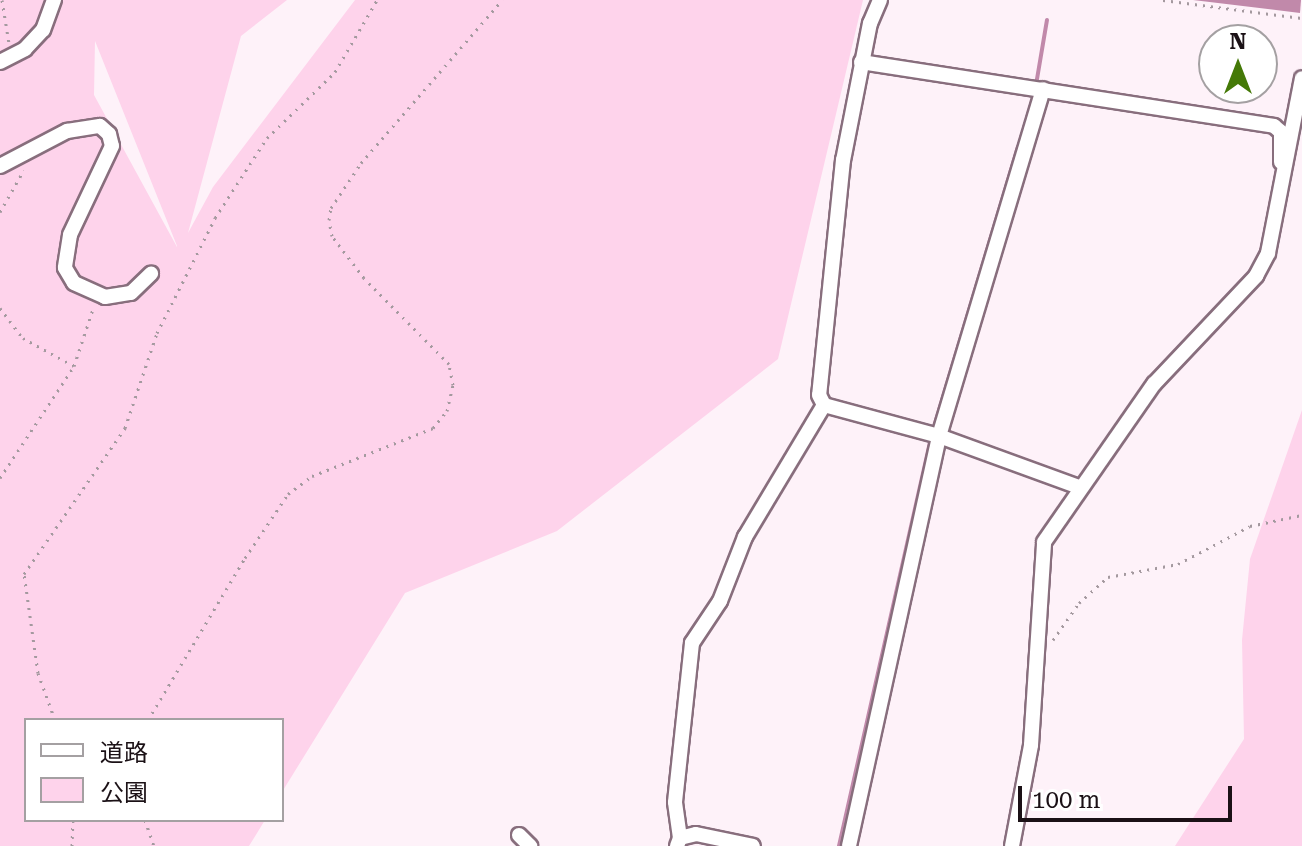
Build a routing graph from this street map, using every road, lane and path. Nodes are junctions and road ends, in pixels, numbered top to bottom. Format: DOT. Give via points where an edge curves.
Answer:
graph roads {
  1 [pos="2,0"];
  2 [pos="54,0"];
  3 [pos="377,0"];
  4 [pos="502,0"];
  5 [pos="880,0"];
  6 [pos="1163,0"];
  7 [pos="1302,18"];
  8 [pos="5,59"];
  9 [pos="861,62"];
  10 [pos="1302,78"];
  11 [pos="1043,89"];
  12 [pos="22,156"];
  13 [pos="0,166"];
  14 [pos="1286,172"];
  15 [pos="0,212"];
  16 [pos="151,274"];
  17 [pos="0,308"];
  18 [pos="92,315"];
  19 [pos="74,366"];
  20 [pos="824,405"];
  21 [pos="939,436"];
  22 [pos="0,478"];
  23 [pos="1079,487"];
  24 [pos="1302,515"];
  25 [pos="1038,652"];
  26 [pos="54,718"];
  27 [pos="149,718"];
  28 [pos="73,822"];
  29 [pos="146,822"];
  30 [pos="519,835"];
  31 [pos="679,842"];
  32 [pos="72,846"];
  33 [pos="154,846"];
  34 [pos="530,846"];
  35 [pos="753,846"];
  36 [pos="849,846"];
  37 [pos="1012,846"];
  1 -- 8 [label="path"];
  2 -- 8 [label="street" via="43,30 25,49"];
  3 -- 26 [label="path" via="335,72 267,138 215,218 157,333 125,428 24,574 38,673"];
  4 -- 27 [label="path" via="361,163 331,208 329,220 332,236 364,278 449,364 453,385 447,411 433,428 312,476 288,494"];
  5 -- 9 [label="street"];
  6 -- 7 [label="path"];
  9 -- 11 [label="street"];
  9 -- 20 [label="street" via="843,160 819,395"];
  10 -- 14 [label="street"];
  11 -- 14 [label="street" via="1274,126 1281,132 1281,166"];
  11 -- 21 [label="street"];
  12 -- 13 [label="street"];
  12 -- 15 [label="path" via="27,166"];
  12 -- 16 [label="street" via="88,125 109,134 112,146 70,235 65,268 74,283 105,297 131,293"];
  14 -- 23 [label="street" via="1268,253 1256,276 1154,384"];
  17 -- 19 [label="path" via="23,338"];
  18 -- 19 [label="path"];
  19 -- 22 [label="path"];
  20 -- 21 [label="street"];
  20 -- 31 [label="street" via="745,537 720,601 692,643 675,802"];
  21 -- 23 [label="street"];
  21 -- 36 [label="street"];
  23 -- 25 [label="street" via="1044,542"];
  24 -- 25 [label="path" via="1250,526 1178,564 1108,577"];
  25 -- 37 [label="street" via="1028,770"];
  28 -- 32 [label="path"];
  29 -- 33 [label="path"];
  30 -- 34 [label="street"];
  31 -- 35 [label="street" via="696,834"];
}
